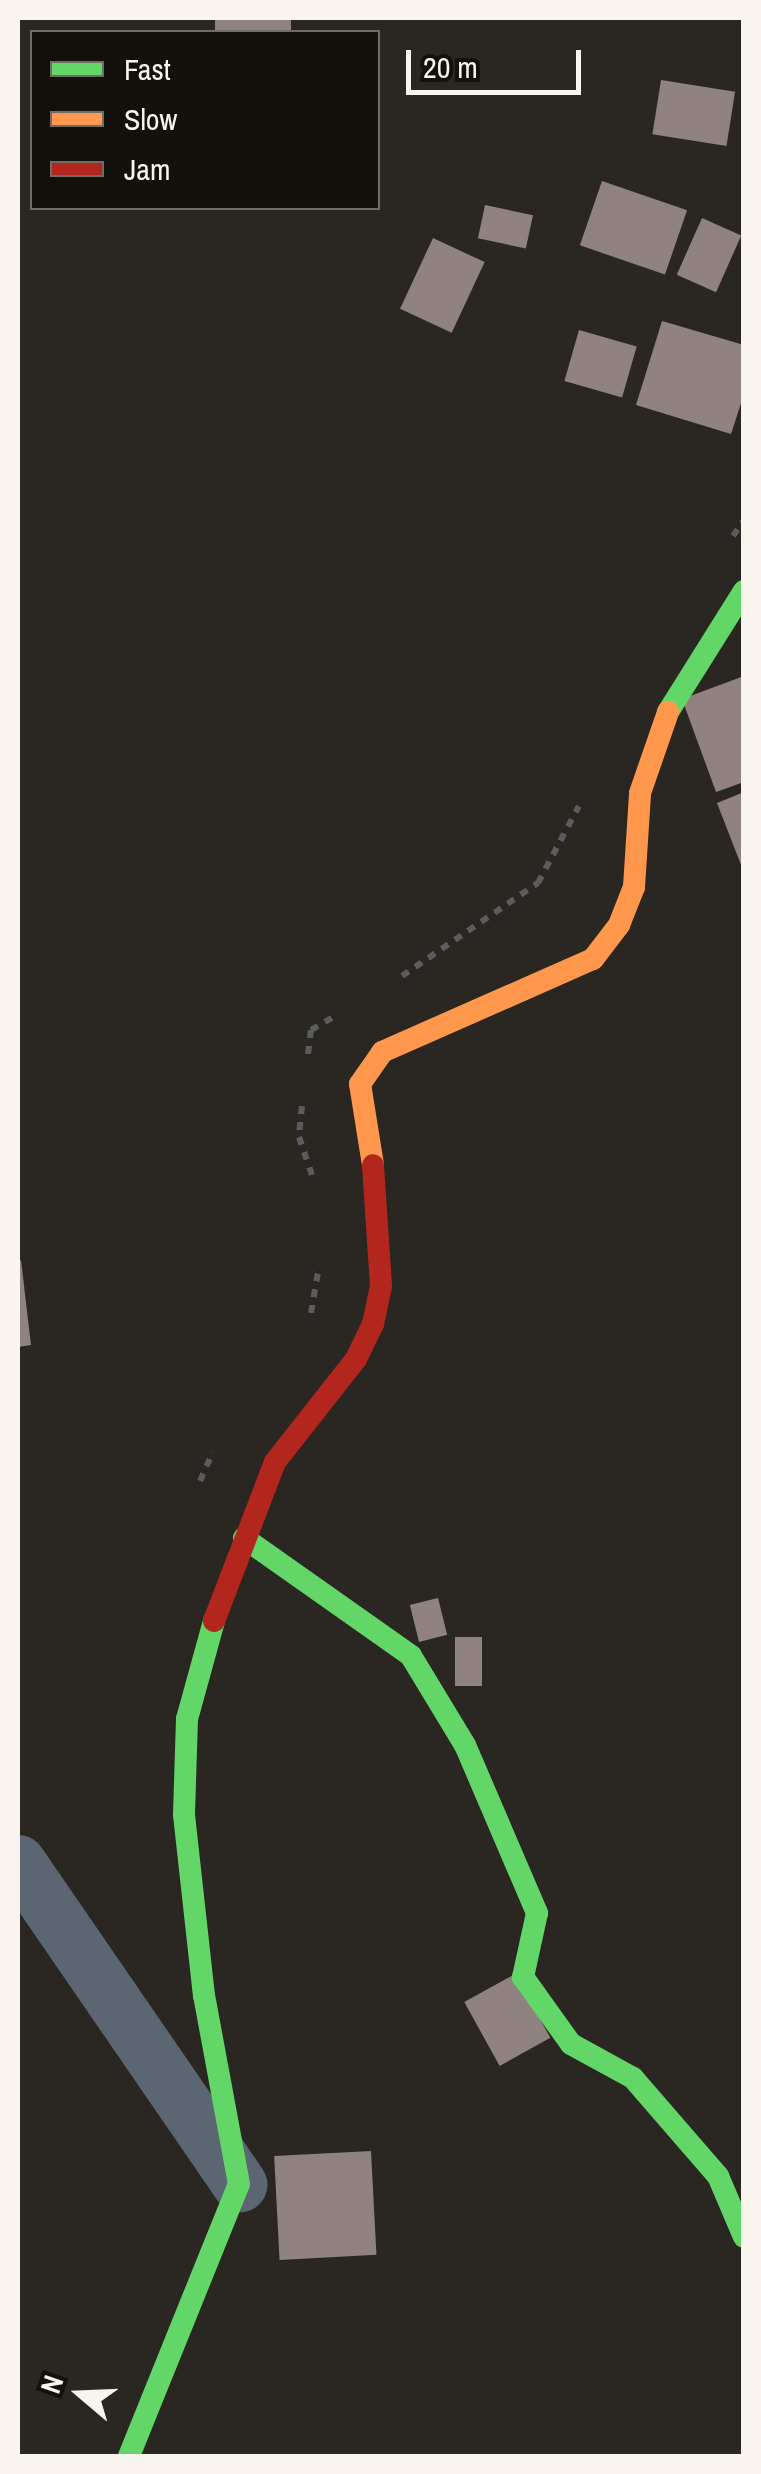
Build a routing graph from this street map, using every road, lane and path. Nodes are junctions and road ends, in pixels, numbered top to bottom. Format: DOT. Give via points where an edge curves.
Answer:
graph roads {
  1 [pos="744,591"];
  2 [pos="244,1538"];
  3 [pos="18,1862"];
  4 [pos="239,2184"];
  5 [pos="744,2237"];
  6 [pos="129,2456"];
  1 -- 2 [label="street" via="670,706 640,793 634,887 619,925 593,960 382,1052 360,1084 380,1199 381,1286 373,1324 356,1358 275,1462"];
  2 -- 4 [label="street" via="187,1718 184,1814 204,1996"];
  2 -- 5 [label="street" via="410,1656 465,1745 538,1912 524,1977 571,2044 633,2078 718,2176"];
  3 -- 4 [label="street"];
  4 -- 6 [label="street"];
}
